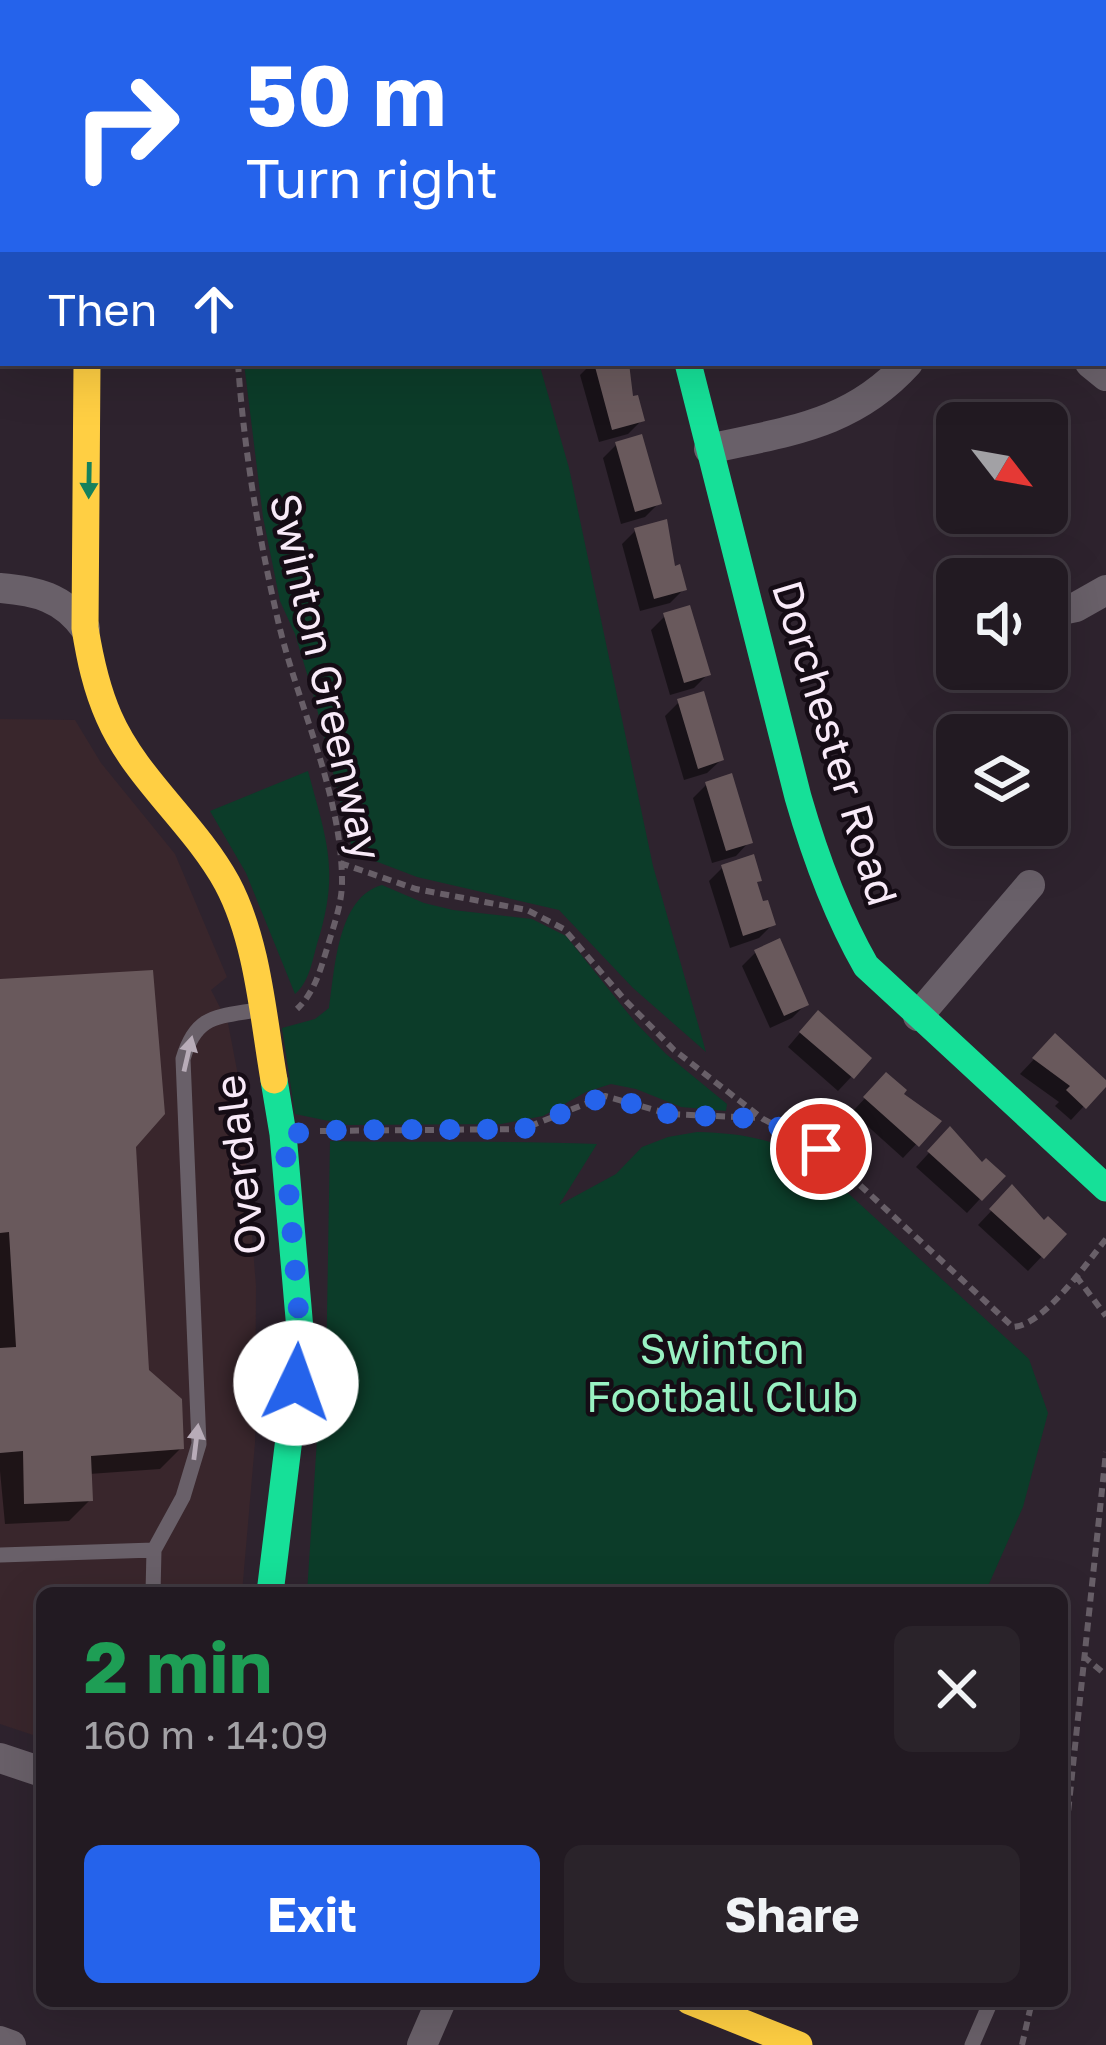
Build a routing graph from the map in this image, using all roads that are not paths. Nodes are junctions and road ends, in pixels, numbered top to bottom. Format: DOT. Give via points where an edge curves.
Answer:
graph roads {
  1 [pos="87,366"];
  2 [pos="689,366"];
  3 [pos="905,366"];
  4 [pos="709,449"];
  5 [pos="0,588"];
  6 [pos="1106,590"];
  7 [pos="1068,609"];
  8 [pos="85,628"];
  9 [pos="1030,885"];
  10 [pos="260,1009"];
  11 [pos="918,1016"];
  12 [pos="1106,1188"];
  13 [pos="154,1550"];
  14 [pos="0,1556"];
  15 [pos="153,1587"];
  16 [pos="271,1587"];
  17 [pos="0,1758"];
  18 [pos="36,1770"];
  19 [pos="438,2007"];
  20 [pos="700,2007"];
  21 [pos="988,2007"];
  22 [pos="755,2037"];
  23 [pos="0,2041"];
  24 [pos="11,2045"];
  25 [pos="422,2045"];
  26 [pos="799,2045"];
  27 [pos="972,2045"];
  1 -- 8 [label="street, Overdale, one-way"];
  2 -- 4 [label="street, Dorchester Road"];
  3 -- 4 [label="street" via="848,412"];
  4 -- 11 [label="street, Dorchester Road" via="831,899 866,966"];
  5 -- 8 [label="street" via="61,602"];
  6 -- 7 [label="street"];
  8 -- 10 [label="street, Overdale" via="110,721 228,885"];
  9 -- 11 [label="street"];
  13 -- 10 [label="lane, one-way" via="199,1444 183,1059 200,1025"];
  10 -- 16 [label="street, Overdale" via="284,1134 301,1341"];
  11 -- 12 [label="street, Dorchester Road"];
  13 -- 14 [label="lane"];
  13 -- 15 [label="lane"];
  17 -- 18 [label="street"];
  19 -- 25 [label="street"];
  20 -- 22 [label="street"];
  21 -- 27 [label="lane"];
  22 -- 26 [label="street"];
  23 -- 24 [label="street"];
}
